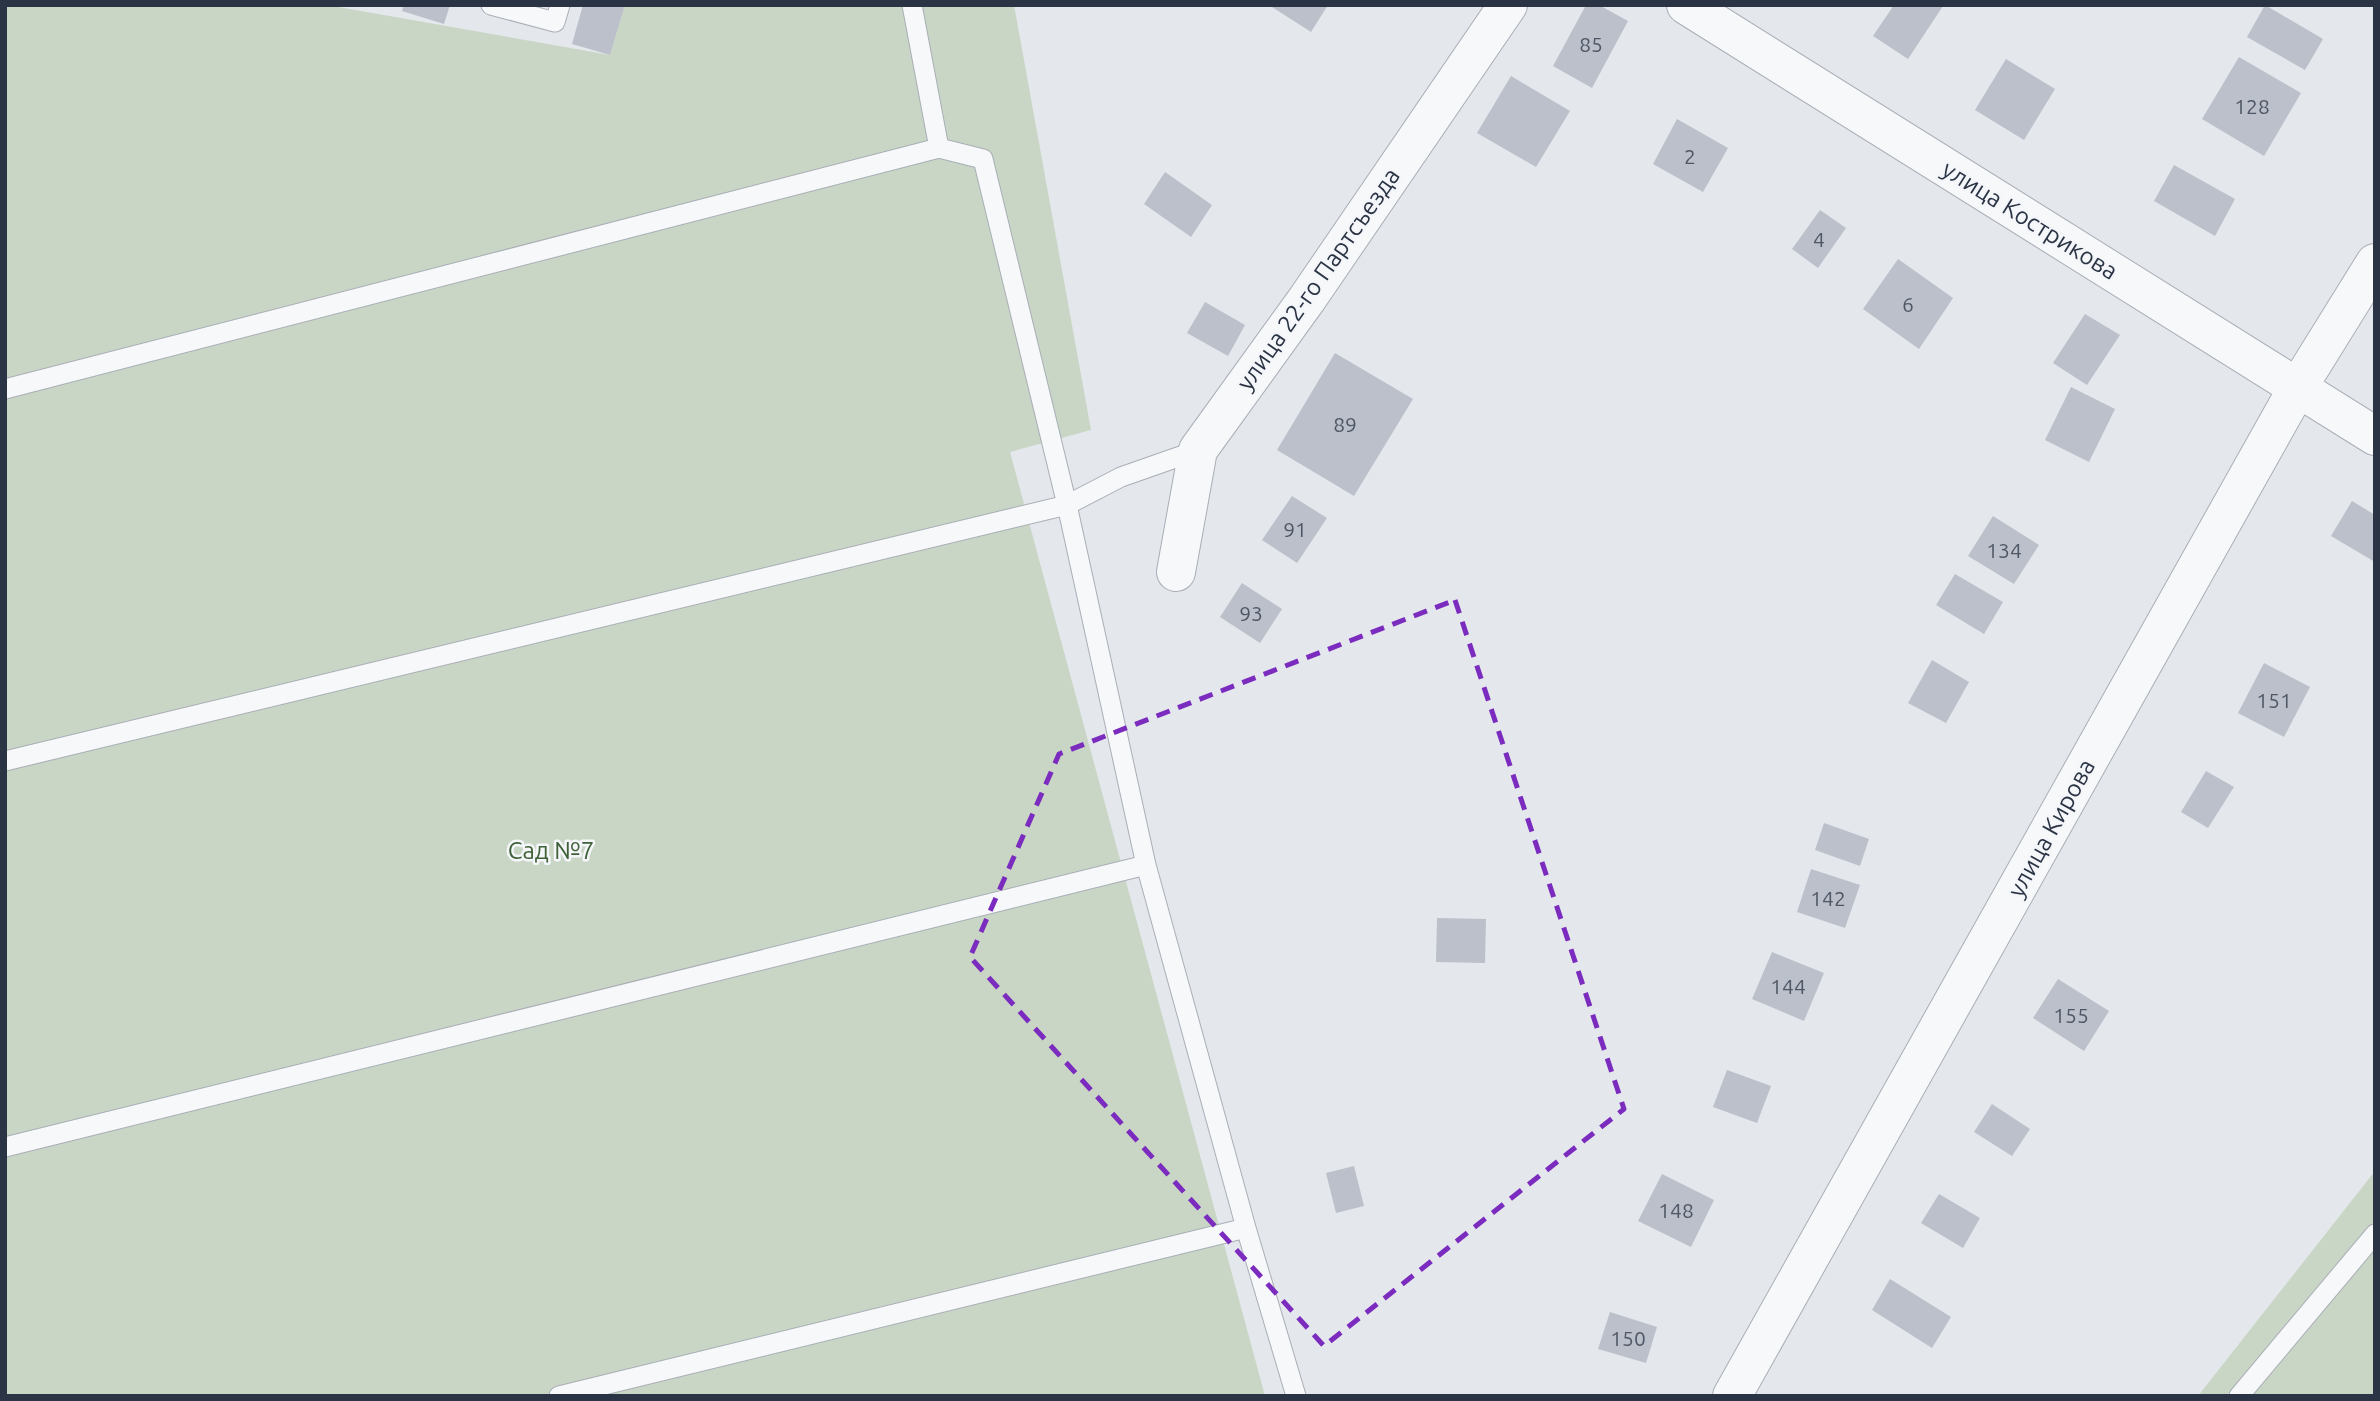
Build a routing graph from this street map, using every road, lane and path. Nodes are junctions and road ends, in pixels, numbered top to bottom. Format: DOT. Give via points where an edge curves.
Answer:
graph roads {
  1 [pos="491,5"];
  2 [pos="560,5"];
  3 [pos="912,5"];
  4 [pos="1508,5"];
  5 [pos="1686,5"];
  6 [pos="939,148"];
  7 [pos="2375,263"];
  8 [pos="2298,387"];
  9 [pos="5,389"];
  10 [pos="2375,436"];
  11 [pos="1198,450"];
  12 [pos="1067,505"];
  13 [pos="1177,572"];
  14 [pos="5,761"];
  15 [pos="1146,865"];
  16 [pos="5,1147"];
  17 [pos="1246,1228"];
  18 [pos="2375,1234"];
  19 [pos="559,1396"];
  20 [pos="1296,1396"];
  21 [pos="1732,1396"];
  22 [pos="2239,1396"];
  1 -- 2 [label="lane" via="555,22"];
  3 -- 6 [label="lane"];
  4 -- 11 [label="street, улица 22-го Партсъезда"];
  5 -- 8 [label="street, улица Кострикова"];
  6 -- 9 [label="lane"];
  6 -- 12 [label="lane" via="984,159"];
  7 -- 8 [label="street, улица Кирова"];
  8 -- 10 [label="street, улица Кострикова"];
  8 -- 21 [label="street, улица Кирова"];
  11 -- 12 [label="lane" via="1121,477"];
  11 -- 13 [label="street, улица 22-го Партсъезда"];
  12 -- 14 [label="lane"];
  12 -- 15 [label="lane"];
  15 -- 16 [label="lane"];
  15 -- 17 [label="lane"];
  17 -- 19 [label="lane"];
  17 -- 20 [label="lane"];
  18 -- 22 [label="lane"];
}
